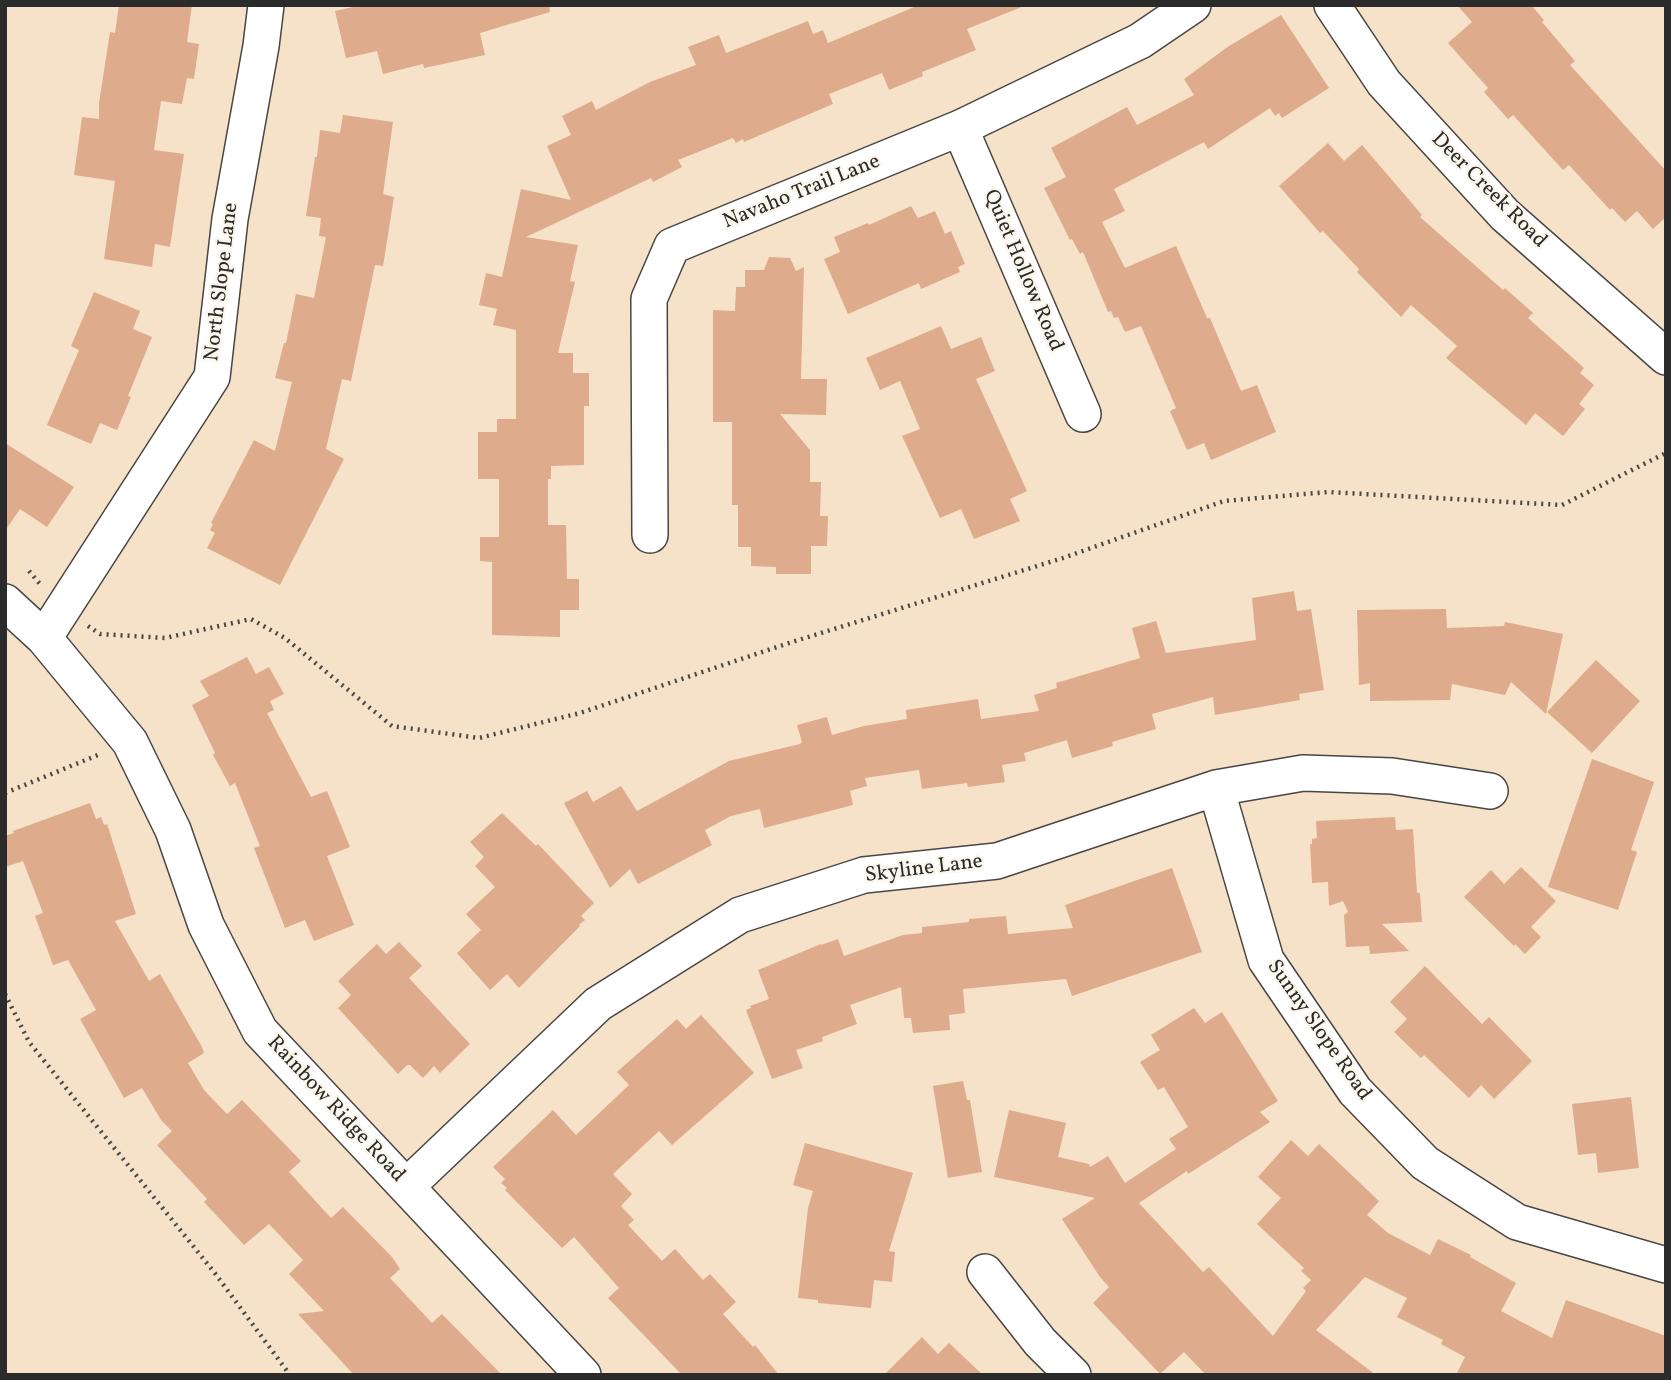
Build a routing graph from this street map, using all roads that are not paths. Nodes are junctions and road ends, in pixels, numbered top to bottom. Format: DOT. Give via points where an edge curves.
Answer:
graph roads {
  1 [pos="266,5"];
  2 [pos="1193,5"];
  3 [pos="1332,5"];
  4 [pos="960,128"];
  5 [pos="1666,358"];
  6 [pos="1083,414"];
  7 [pos="650,535"];
  8 [pos="5,602"];
  9 [pos="44,638"];
  10 [pos="1216,788"];
  11 [pos="1490,791"];
  12 [pos="407,1186"];
  13 [pos="1666,1265"];
  14 [pos="985,1272"];
  15 [pos="583,1375"];
  16 [pos="1073,1375"];
  1 -- 9 [label="street, North Slope Lane" via="230,219 212,377"];
  2 -- 4 [label="street, Navaho Trail Lane" via="1140,41"];
  3 -- 5 [label="street, Deer Creek Road" via="1384,83 1496,205"];
  4 -- 6 [label="street, Quiet Hollow Road"];
  4 -- 7 [label="street, Navaho Trail Lane" via="672,246 649,299"];
  8 -- 9 [label="street, Rainbow Ridge Road"];
  9 -- 12 [label="street, Rainbow Ridge Road" via="130,742 173,830 206,925 260,1031"];
  10 -- 11 [label="street, Skyline Lane" via="1303,773 1392,776"];
  10 -- 12 [label="street, Skyline Lane" via="997,861 864,875 740,915 598,1004"];
  10 -- 13 [label="street, Sunny Slope Road" via="1266,960 1355,1091 1425,1163 1517,1222"];
  12 -- 15 [label="street, Rainbow Ridge Road"];
  14 -- 16 [label="street" via="1040,1342"];
}
